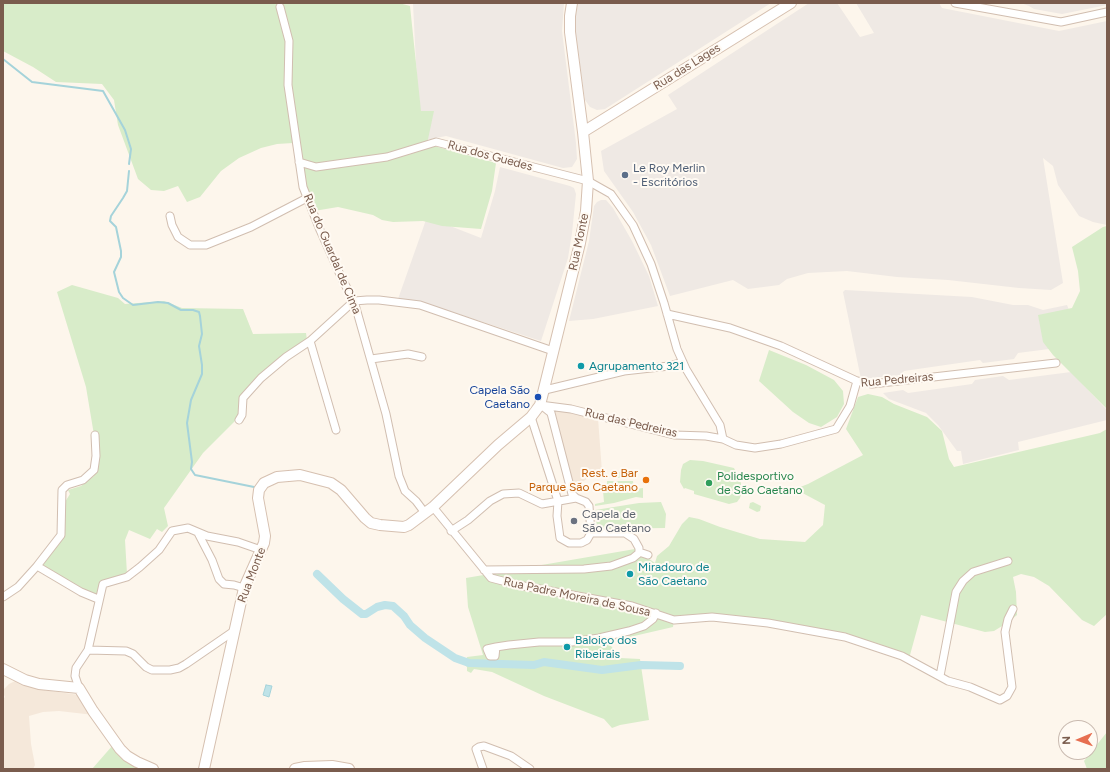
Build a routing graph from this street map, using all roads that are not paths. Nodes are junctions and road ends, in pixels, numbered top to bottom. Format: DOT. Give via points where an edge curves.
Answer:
graph roads {
  1 [pos="572,3"];
  2 [pos="791,3"];
  3 [pos="955,3"];
  4 [pos="280,7"];
  5 [pos="1107,12"];
  6 [pos="583,132"];
  7 [pos="300,162"];
  8 [pos="588,181"];
  9 [pos="307,198"];
  10 [pos="170,216"];
  11 [pos="354,301"];
  12 [pos="667,314"];
  13 [pos="310,341"];
  14 [pos="554,350"];
  15 [pos="422,357"];
  16 [pos="371,359"];
  17 [pos="682,362"];
  18 [pos="1056,363"];
  19 [pos="857,382"];
  20 [pos="545,390"];
  21 [pos="540,405"];
  22 [pos="532,417"];
  23 [pos="239,420"];
  24 [pos="336,430"];
  25 [pos="95,435"];
  26 [pos="723,439"];
  27 [pos="576,498"];
  28 [pos="558,501"];
  29 [pos="429,510"];
  30 [pos="451,531"];
  31 [pos="198,533"];
  32 [pos="591,533"];
  33 [pos="261,550"];
  34 [pos="639,552"];
  35 [pos="648,555"];
  36 [pos="1008,562"];
  37 [pos="37,566"];
  38 [pos="484,570"];
  39 [pos="244,588"];
  40 [pos="3,597"];
  41 [pos="98,600"];
  42 [pos="1013,609"];
  43 [pos="656,613"];
  44 [pos="234,631"];
  45 [pos="496,647"];
  46 [pos="88,650"];
  47 [pos="3,669"];
  48 [pos="940,676"];
  49 [pos="79,688"];
  50 [pos="153,769"];
  51 [pos="204,769"];
  52 [pos="295,769"];
  53 [pos="349,769"];
  54 [pos="483,769"];
  55 [pos="530,769"];
  1 -- 6 [label="main road, Rua Monte" via="570,32"];
  2 -- 6 [label="main road, Rua das Lages"];
  3 -- 5 [label="street" via="1061,22"];
  4 -- 7 [label="street, Rua do Guardal de Cima" via="289,41 288,85"];
  6 -- 8 [label="main road, Rua Monte"];
  7 -- 8 [label="street, Rua dos Guedes" via="316,168 387,157 436,142"];
  7 -- 9 [label="street, Rua do Guardal de Cima" via="303,188"];
  8 -- 12 [label="street, Rua dos Guedes" via="611,194 633,226 651,264"];
  8 -- 14 [label="main road, Rua Monte" via="583,229"];
  9 -- 10 [label="street" via="251,227 206,245 190,245 178,237"];
  9 -- 11 [label="street, Rua do Guardal de Cima"];
  11 -- 13 [label="street"];
  11 -- 14 [label="street" via="379,300 420,305"];
  11 -- 16 [label="street, Rua do Guardal de Cima"];
  12 -- 17 [label="street, Rua dos Guedes"];
  12 -- 19 [label="street" via="730,328 781,346"];
  13 -- 23 [label="street" via="261,378 243,398 242,415"];
  13 -- 24 [label="street"];
  14 -- 20 [label="main road, Rua Monte"];
  15 -- 16 [label="street" via="408,354"];
  16 -- 29 [label="street, Rua do Guardal de Cima" via="404,491"];
  17 -- 20 [label="street" via="624,371"];
  17 -- 26 [label="street, Rua dos Guedes" via="720,425"];
  18 -- 19 [label="street, Rua Pedreiras" via="872,384"];
  19 -- 26 [label="street, Rua Pedreiras" via="850,406 836,428 781,444 755,448 736,445"];
  20 -- 21 [label="main road, Rua Monte"];
  21 -- 22 [label="main road, Rua Monte"];
  21 -- 26 [label="street, Rua das Pedreiras" via="570,409 674,435"];
  21 -- 27 [label="street" via="551,413 572,494"];
  22 -- 28 [label="street"];
  22 -- 29 [label="main road, Rua Monte" via="498,445"];
  25 -- 37 [label="street" via="94,470 83,480 62,490 61,535"];
  27 -- 28 [label="street"];
  27 -- 32 [label="street" via="589,506"];
  28 -- 30 [label="street" via="542,504 519,493 503,494"];
  28 -- 32 [label="street" via="560,538 569,543 581,543 587,540"];
  29 -- 30 [label="street, Rua Padre Moreira de Sousa"];
  29 -- 33 [label="main road, Rua Monte" via="404,527 380,525 365,518 341,490 331,483 300,476 277,477 264,483 260,490 259,505 265,536"];
  30 -- 38 [label="street, Rua Padre Moreira de Sousa"];
  31 -- 33 [label="street"];
  31 -- 39 [label="street" via="219,579 224,584"];
  31 -- 41 [label="street" via="188,528 172,531 159,550 127,577 102,584"];
  32 -- 34 [label="street" via="625,534 634,540"];
  33 -- 39 [label="main road, Rua Monte"];
  34 -- 35 [label="street"];
  34 -- 38 [label="street" via="633,558 612,566 584,570"];
  36 -- 48 [label="street" via="973,572 956,592"];
  37 -- 40 [label="street"];
  37 -- 41 [label="street"];
  38 -- 43 [label="street, Rua Padre Moreira de Sousa" via="491,578 518,585 632,606"];
  39 -- 44 [label="main road, Rua Monte"];
  41 -- 46 [label="street"];
  42 -- 48 [label="street, Rua Padre Moreira de Sousa" via="1005,632 1012,686 1007,696 1000,700"];
  43 -- 45 [label="street" via="644,626 598,638"];
  43 -- 48 [label="street, Rua Padre Moreira de Sousa" via="674,620 712,618 768,623 845,637 902,656"];
  44 -- 46 [label="street" via="186,664 170,670 152,670 126,651"];
  44 -- 51 [label="main road, Rua Monte"];
  46 -- 49 [label="street" via="76,668 75,676"];
  47 -- 49 [label="main road" via="39,684"];
  49 -- 50 [label="main road" via="120,749 127,756"];
  52 -- 53 [label="main road" via="332,766"];
  54 -- 55 [label="street" via="476,749 479,746 511,756"];
}
